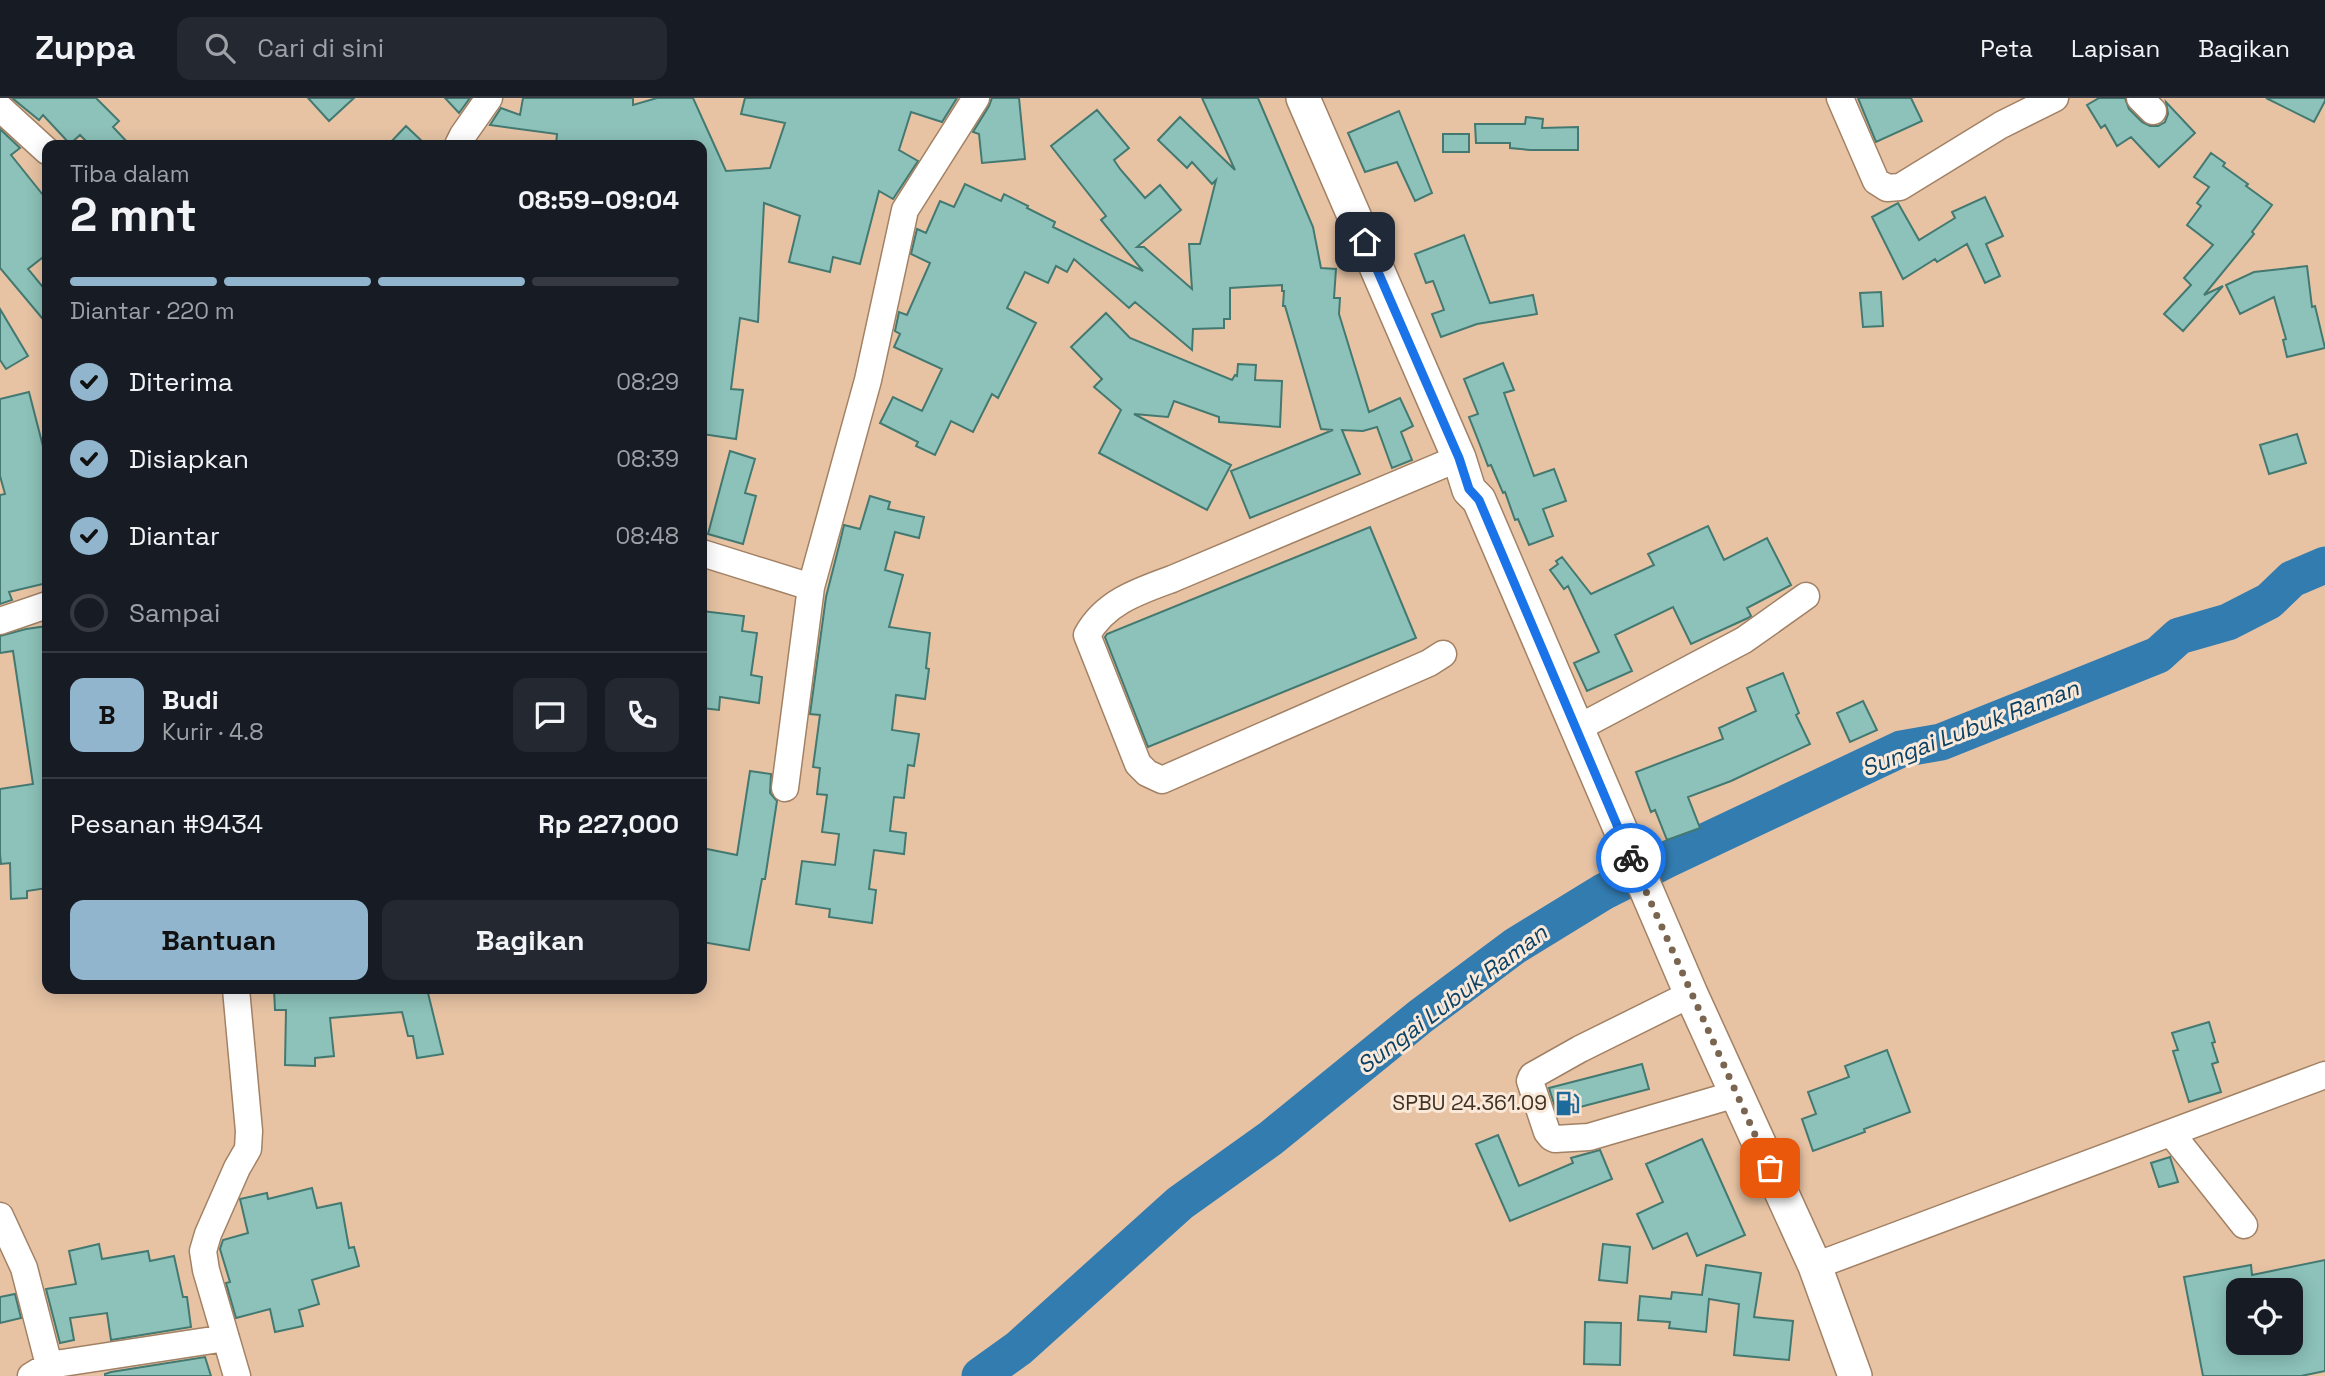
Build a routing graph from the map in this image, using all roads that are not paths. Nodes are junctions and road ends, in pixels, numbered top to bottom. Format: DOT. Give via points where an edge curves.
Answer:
graph roads {
  1 [pos="489,98"];
  2 [pos="976,98"];
  3 [pos="1303,98"];
  4 [pos="1317,98"];
  5 [pos="1840,98"];
  6 [pos="2055,98"];
  7 [pos="0,107"];
  8 [pos="461,140"];
  9 [pos="42,146"];
  10 [pos="1459,458"];
  11 [pos="1479,500"];
  12 [pos="707,555"];
  13 [pos="811,587"];
  14 [pos="1806,596"];
  15 [pos="42,607"];
  16 [pos="0,621"];
  17 [pos="1443,654"];
  18 [pos="1576,729"];
  19 [pos="785,788"];
  20 [pos="236,994"];
  21 [pos="1690,994"];
  22 [pos="2325,1075"];
  23 [pos="1736,1094"];
  24 [pos="2171,1133"];
  25 [pos="0,1216"];
  26 [pos="2244,1225"];
  27 [pos="1815,1266"];
  28 [pos="226,1338"];
  29 [pos="40,1371"];
  30 [pos="237,1376"];
  31 [pos="1855,1376"];
  1 -- 8 [label="street"];
  2 -- 13 [label="street" via="905,210 868,380"];
  3 -- 10 [label="main road"];
  4 -- 11 [label="main road" via="1483,484"];
  5 -- 6 [label="street" via="1876,181 1887,188 1900,187"];
  7 -- 9 [label="street"];
  10 -- 11 [label="main road" via="1469,489"];
  10 -- 17 [label="street" via="1130,594 1099,616 1087,635 1138,765 1161,780"];
  11 -- 18 [label="main road"];
  12 -- 13 [label="street"];
  13 -- 19 [label="street"];
  14 -- 18 [label="street" via="1744,639"];
  15 -- 16 [label="street"];
  18 -- 21 [label="main road"];
  20 -- 28 [label="street" via="248,1149 203,1251"];
  21 -- 23 [label="main road"];
  21 -- 23 [label="street" via="1532,1076 1547,1132 1555,1139 1589,1137"];
  22 -- 24 [label="street"];
  23 -- 27 [label="main road"];
  24 -- 26 [label="street"];
  24 -- 27 [label="street"];
  25 -- 29 [label="street" via="24,1268"];
  27 -- 31 [label="main road"];
  28 -- 29 [label="street"];
  28 -- 30 [label="street"];
}
